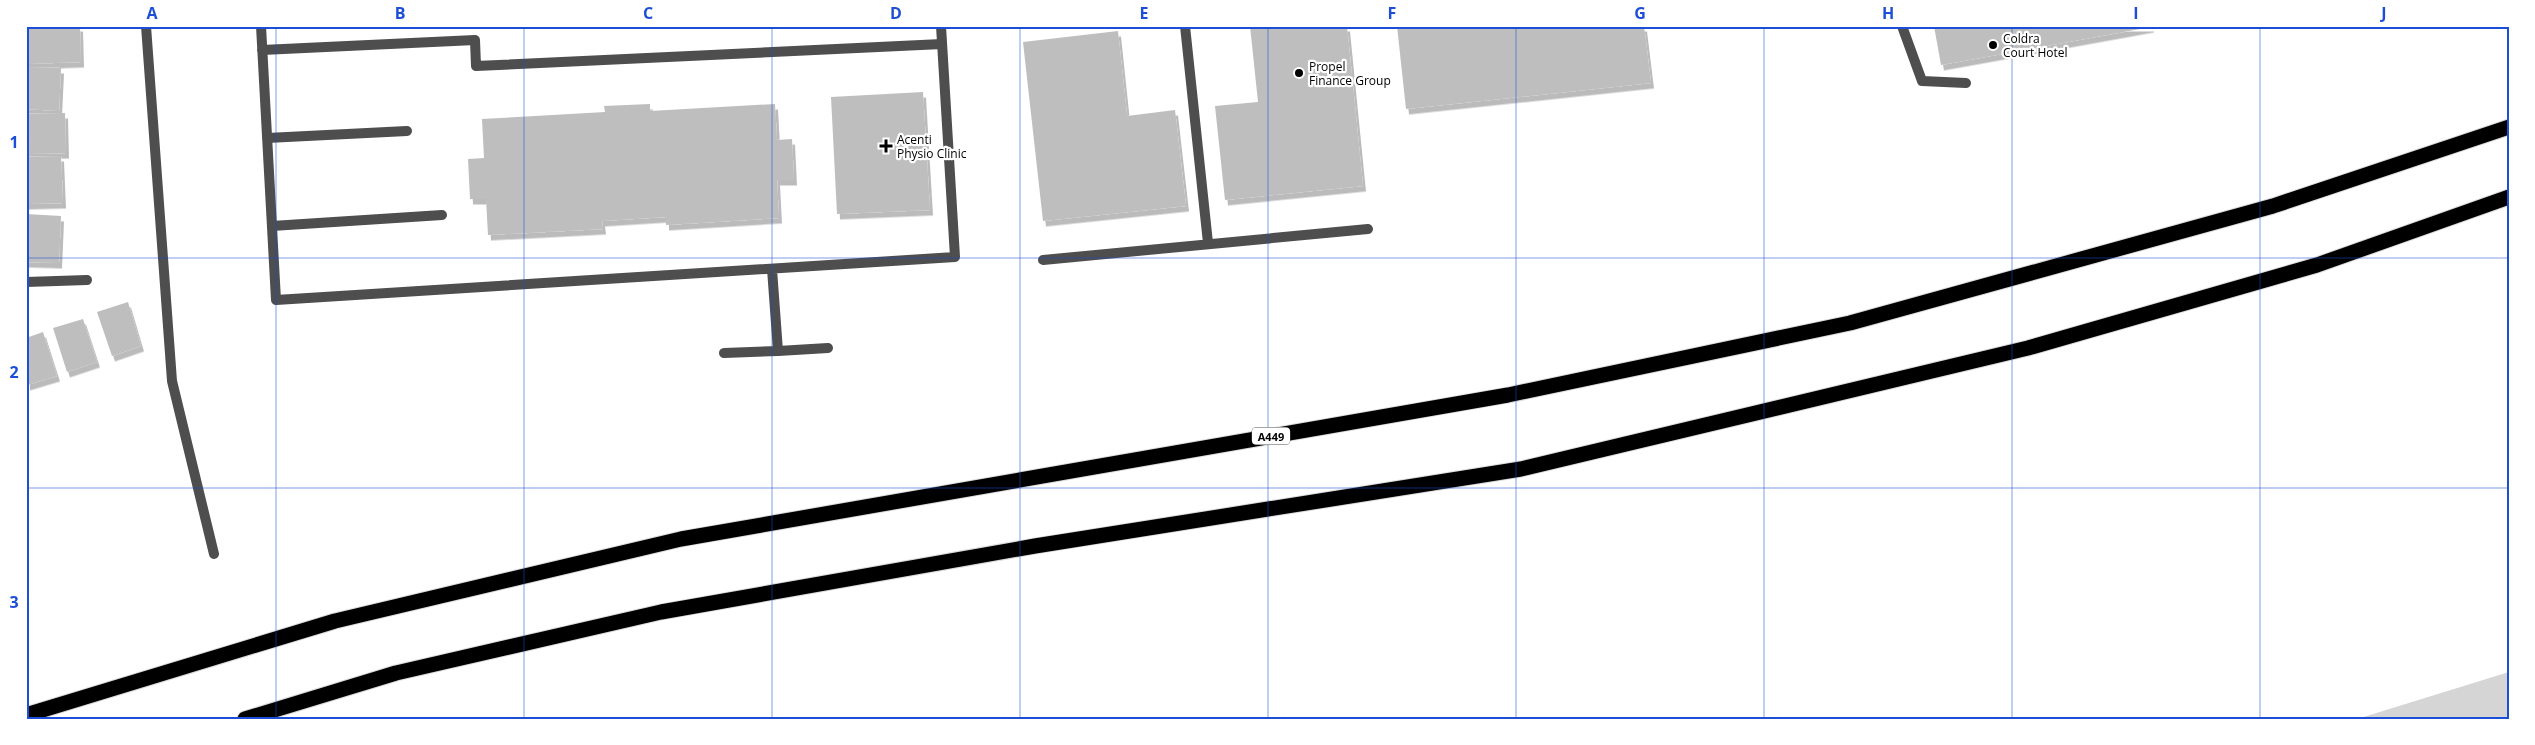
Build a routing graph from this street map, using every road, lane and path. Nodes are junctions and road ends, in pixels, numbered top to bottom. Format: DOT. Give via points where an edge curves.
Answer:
graph roads {
  1 [pos="146,26"];
  2 [pos="261,26"];
  3 [pos="941,26"];
  4 [pos="1185,26"];
  5 [pos="1902,26"];
  6 [pos="942,44"];
  7 [pos="262,50"];
  8 [pos="1966,83"];
  9 [pos="2509,127"];
  10 [pos="407,131"];
  11 [pos="267,138"];
  12 [pos="2509,197"];
  13 [pos="442,215"];
  14 [pos="272,226"];
  15 [pos="1368,229"];
  16 [pos="1208,243"];
  17 [pos="1043,260"];
  18 [pos="772,269"];
  19 [pos="87,280"];
  20 [pos="26,282"];
  21 [pos="828,348"];
  22 [pos="778,351"];
  23 [pos="724,353"];
  24 [pos="214,554"];
  25 [pos="26,715"];
  26 [pos="245,719"];
  1 -- 24 [label="lane" via="172,381"];
  2 -- 7 [label="lane"];
  3 -- 6 [label="lane"];
  4 -- 16 [label="lane"];
  5 -- 8 [label="lane" via="1922,81"];
  6 -- 7 [label="lane" via="476,66 475,40"];
  6 -- 18 [label="lane" via="955,257"];
  7 -- 11 [label="lane"];
  9 -- 25 [label="highway, A449" via="2273,206 1850,323 1508,395 681,540 335,621"];
  10 -- 11 [label="lane"];
  11 -- 14 [label="lane"];
  12 -- 26 [label="highway" via="2317,265 2028,348 1521,469 1035,546 661,612 396,674"];
  13 -- 14 [label="lane"];
  14 -- 18 [label="lane" via="276,300"];
  15 -- 16 [label="lane"];
  16 -- 17 [label="lane"];
  18 -- 22 [label="lane"];
  19 -- 20 [label="lane"];
  21 -- 22 [label="lane"];
  22 -- 23 [label="lane"];
}
